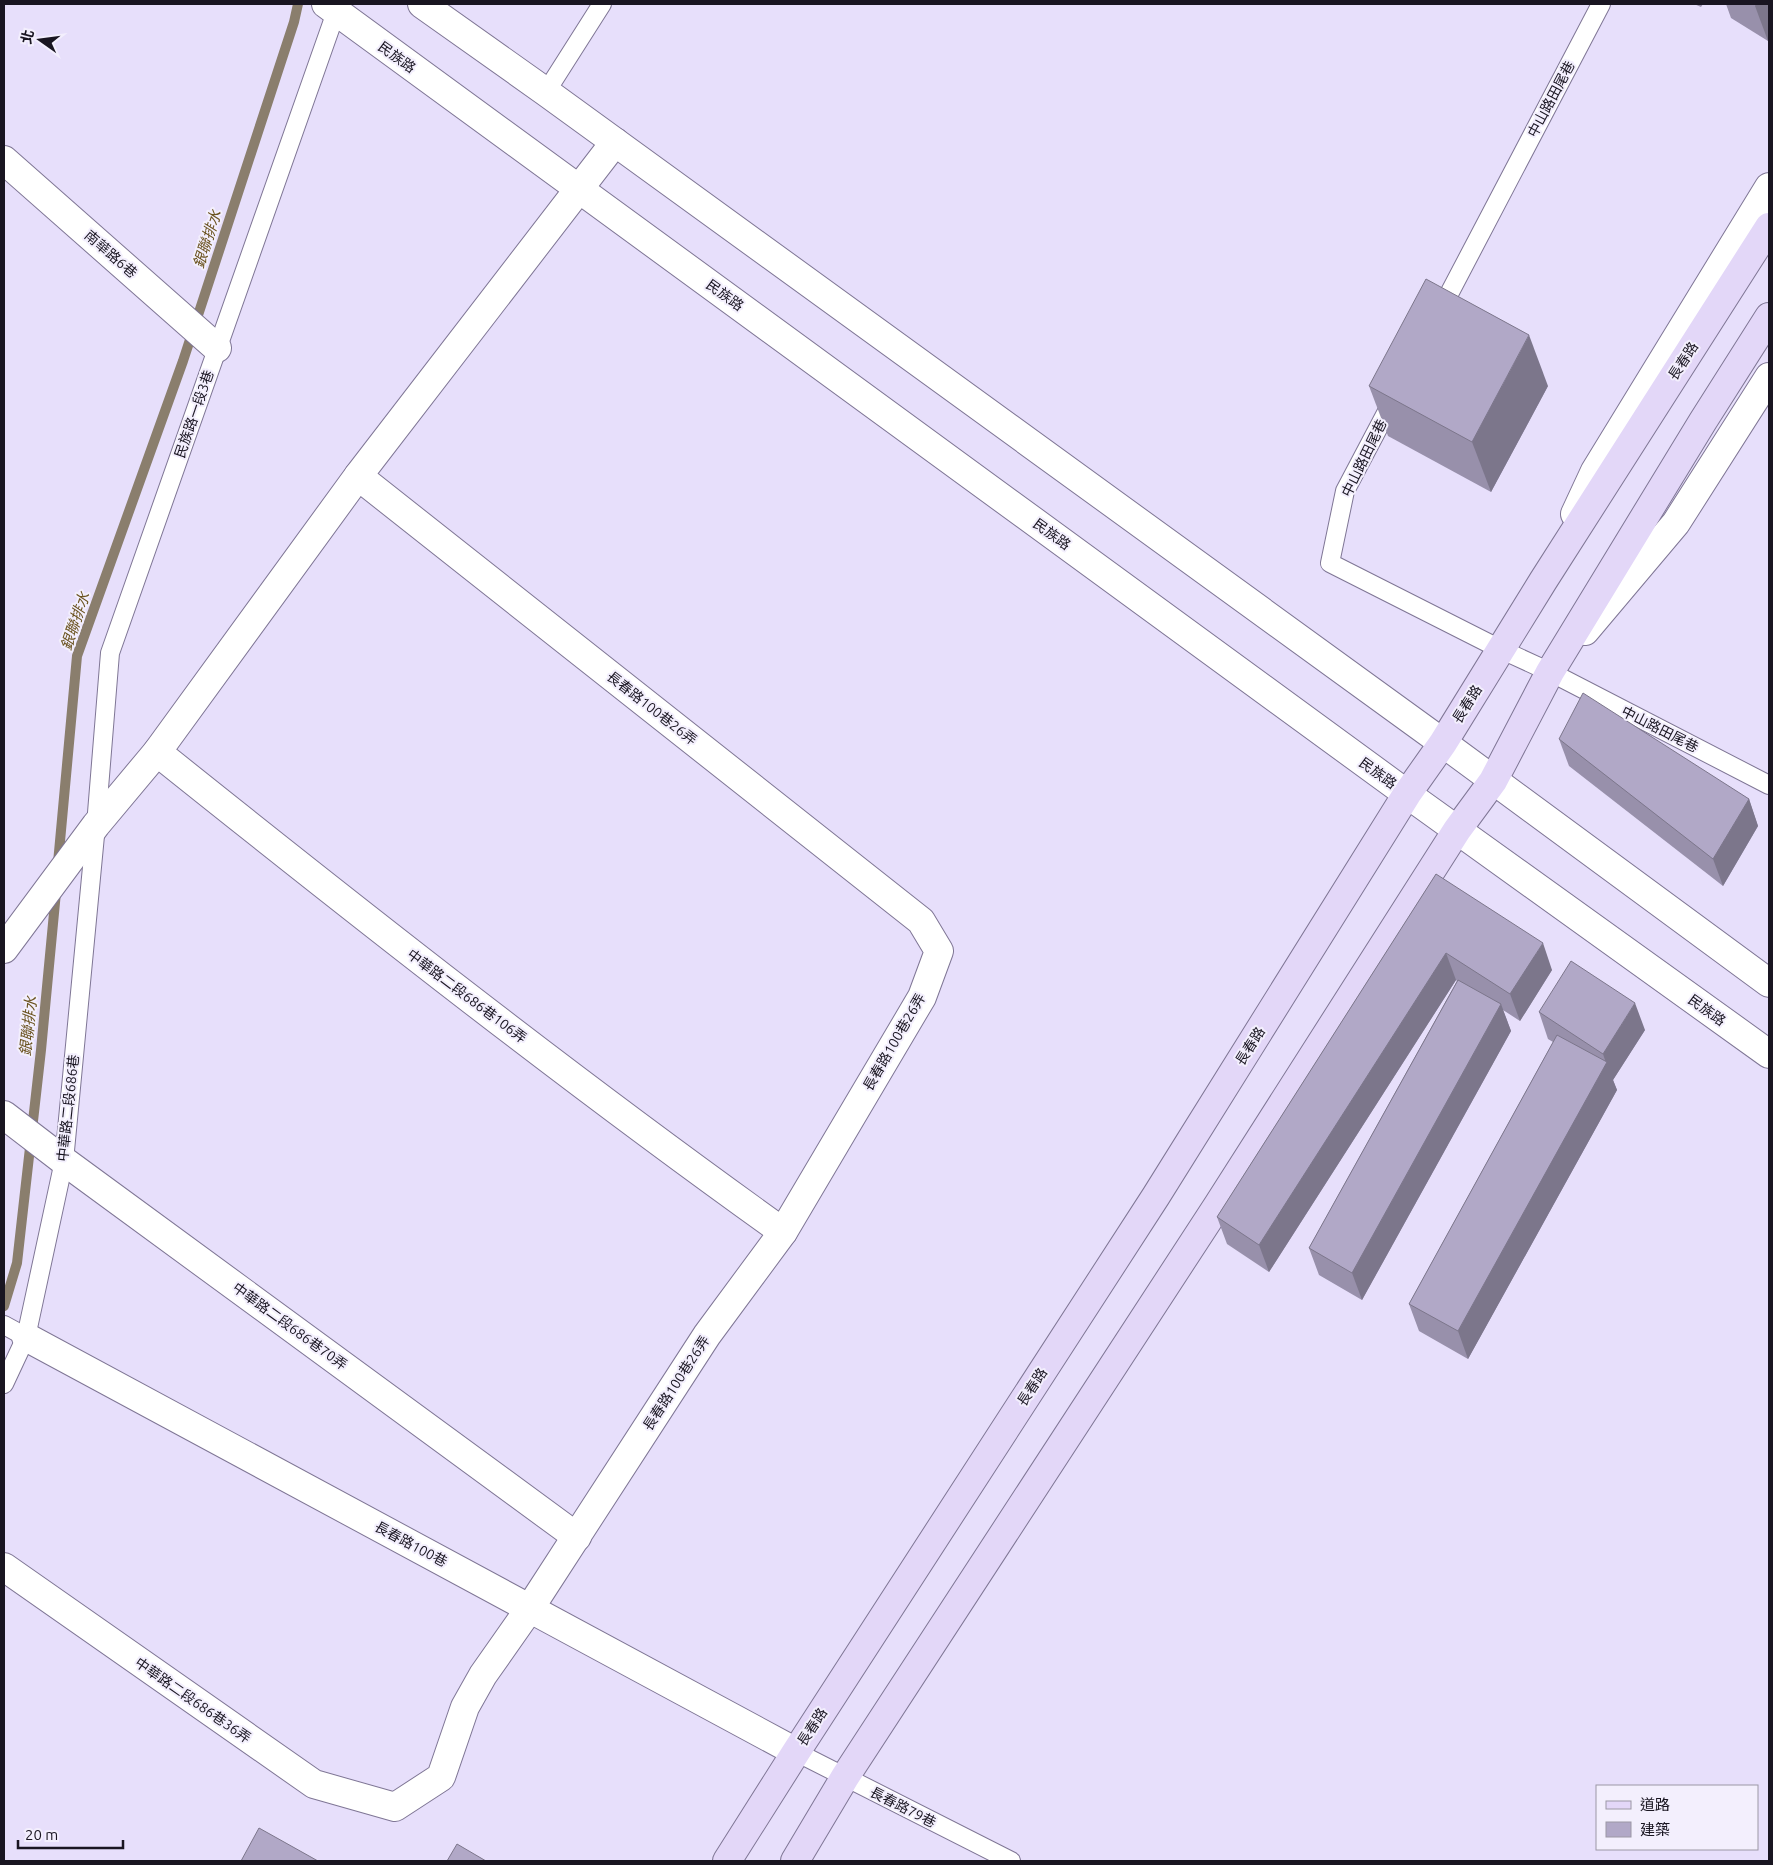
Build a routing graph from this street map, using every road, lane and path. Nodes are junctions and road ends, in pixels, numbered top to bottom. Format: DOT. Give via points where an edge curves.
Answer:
graph roads {
  1 [pos="422,4"];
  2 [pos="602,4"];
  3 [pos="1601,4"];
  4 [pos="333,6"];
  5 [pos="546,92"];
  6 [pos="615,142"];
  7 [pos="4,160"];
  8 [pos="1769,187"];
  9 [pos="579,189"];
  10 [pos="1769,227"];
  11 [pos="1769,316"];
  12 [pos="1432,326"];
  13 [pos="212,342"];
  14 [pos="1769,377"];
  15 [pos="1400,387"];
  16 [pos="358,476"];
  17 [pos="1543,581"];
  18 [pos="1500,650"];
  19 [pos="1550,672"];
  20 [pos="1443,743"];
  21 [pos="157,752"];
  22 [pos="1493,781"];
  23 [pos="1769,785"];
  24 [pos="1407,794"];
  25 [pos="96,825"];
  26 [pos="1457,830"];
  27 [pos="4,949"];
  28 [pos="1769,983"];
  29 [pos="1769,1054"];
  30 [pos="11,1121"];
  31 [pos="53,1153"];
  32 [pos="783,1232"];
  33 [pos="14,1330"];
  34 [pos="4,1384"];
  35 [pos="577,1536"];
  36 [pos="4,1567"];
  37 [pos="530,1608"];
  38 [pos="796,1752"];
  39 [pos="845,1777"];
  40 [pos="727,1861"];
  41 [pos="795,1861"];
  42 [pos="1011,1861"];
  1 -- 5 [label="street"];
  2 -- 5 [label="lane"];
  3 -- 12 [label="lane, 中山路田尾巷"];
  4 -- 9 [label="street, 民族路"];
  4 -- 13 [label="lane, 民族路一段3巷"];
  5 -- 6 [label="street"];
  6 -- 9 [label="street"];
  6 -- 20 [label="street"];
  7 -- 13 [label="street, 南華路6巷"];
  8 -- 17 [label="street" via="1595,471"];
  9 -- 16 [label="street"];
  9 -- 24 [label="street, 民族路"];
  10 -- 17 [label="street, 長春路"];
  11 -- 19 [label="street"];
  13 -- 25 [label="lane, 民族路一段3巷" via="110,653"];
  14 -- 19 [label="street" via="1676,523"];
  15 -- 18 [label="lane, 中山路田尾巷" via="1345,492 1330,563"];
  16 -- 21 [label="street"];
  16 -- 32 [label="street, 長春路100巷26弄" via="921,921 939,951 922,997"];
  17 -- 18 [label="street, 長春路"];
  18 -- 19 [label="lane, 中山路田尾巷"];
  18 -- 20 [label="street, 長春路"];
  19 -- 22 [label="street"];
  19 -- 23 [label="lane, 中山路田尾巷"];
  20 -- 22 [label="street"];
  20 -- 24 [label="street, 長春路"];
  21 -- 25 [label="street"];
  21 -- 32 [label="street, 中華路二段686巷106弄" via="384,933"];
  22 -- 26 [label="street"];
  22 -- 28 [label="street"];
  24 -- 26 [label="street, 民族路"];
  24 -- 38 [label="street, 長春路" via="1156,1196"];
  25 -- 27 [label="street"];
  25 -- 31 [label="lane, 中華路二段686巷"];
  26 -- 29 [label="street, 民族路"];
  26 -- 39 [label="street" via="1218,1205"];
  30 -- 31 [label="street, 中華路二段686巷70弄"];
  31 -- 33 [label="lane, 中華路二段686巷"];
  31 -- 35 [label="street, 中華路二段686巷70弄"];
  32 -- 35 [label="street, 長春路100巷26弄" via="707,1336"];
  33 -- 34 [label="lane, 中華路二段686巷"];
  33 -- 37 [label="street, 長春路100巷"];
  35 -- 37 [label="street, 長春路100巷26弄"];
  36 -- 37 [label="street, 中華路二段686巷36弄" via="314,1784 396,1807 441,1777 465,1707 483,1675"];
  37 -- 38 [label="street, 長春路100巷"];
  38 -- 39 [label="lane, 長春路79巷"];
  38 -- 40 [label="street, 長春路"];
  39 -- 41 [label="street"];
  39 -- 42 [label="lane, 長春路79巷"];
}
